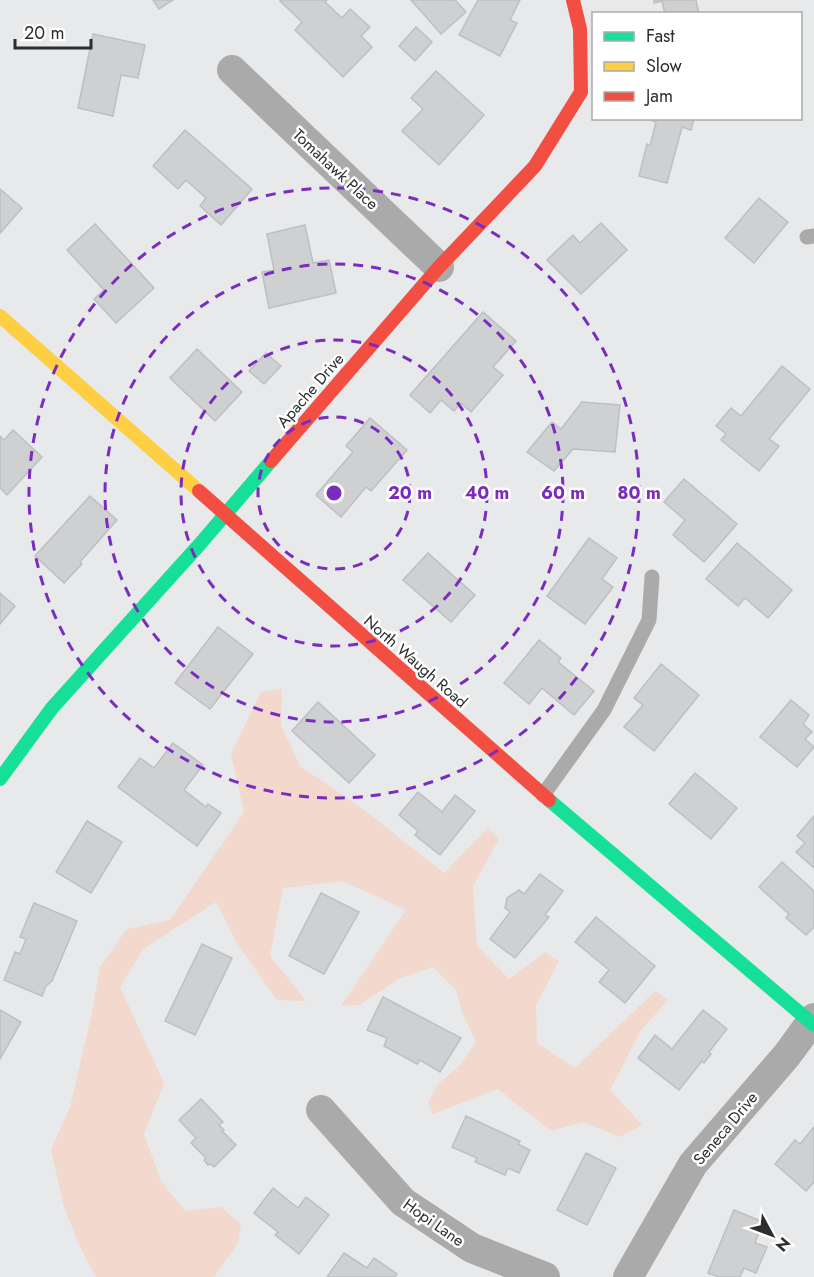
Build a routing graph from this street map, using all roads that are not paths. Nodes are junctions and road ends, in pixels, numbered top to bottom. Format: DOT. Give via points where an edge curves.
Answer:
graph roads {
  1 [pos="573,0"];
  2 [pos="232,70"];
  3 [pos="440,267"];
  4 [pos="0,316"];
  5 [pos="225,514"];
  6 [pos="652,577"];
  7 [pos="0,779"];
  8 [pos="543,795"];
  9 [pos="813,1022"];
  10 [pos="321,1110"];
  11 [pos="545,1277"];
  12 [pos="628,1277"];
  1 -- 3 [label="street, Apache Drive" via="580,29 581,92 535,166"];
  2 -- 3 [label="street, Tomahawk Place"];
  3 -- 5 [label="street, Apache Drive"];
  4 -- 5 [label="street, North Waugh Road"];
  5 -- 7 [label="street, Apache Drive" via="52,708"];
  5 -- 8 [label="street, North Waugh Road"];
  6 -- 8 [label="lane" via="649,620 604,710"];
  8 -- 9 [label="street, North Waugh Road"];
  9 -- 12 [label="street, Seneca Drive" via="693,1164"];
  10 -- 11 [label="street, Hopi Lane" via="403,1202 472,1248"];
}
